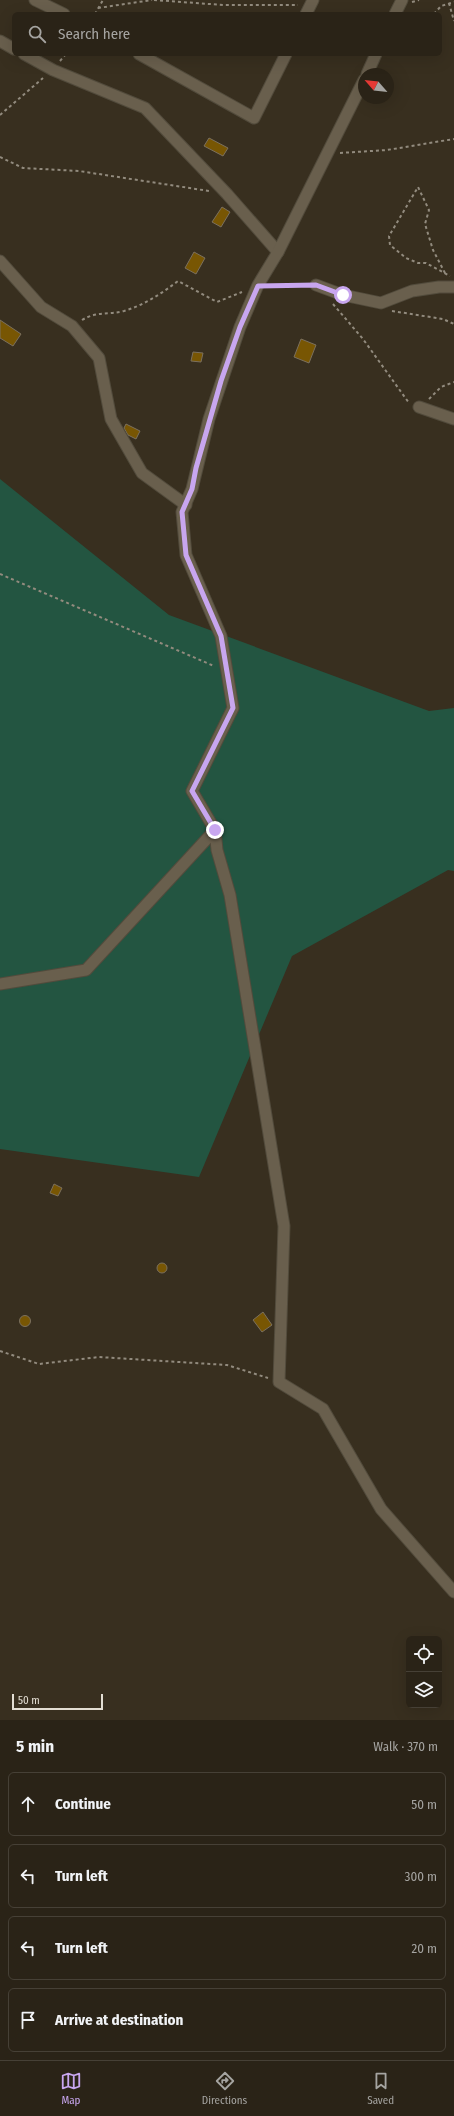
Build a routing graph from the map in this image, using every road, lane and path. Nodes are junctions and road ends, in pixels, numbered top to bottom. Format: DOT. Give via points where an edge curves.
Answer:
graph roads {
  1 [pos="35,0"];
  2 [pos="103,0"];
  3 [pos="153,0"];
  4 [pos="402,0"];
  5 [pos="454,2"];
  6 [pos="449,3"];
  7 [pos="310,6"];
  8 [pos="98,8"];
  9 [pos="60,12"];
  10 [pos="95,12"];
  11 [pos="396,12"];
  12 [pos="436,12"];
  13 [pos="454,21"];
  14 [pos="0,41"];
  15 [pos="12,47"];
  16 [pos="28,56"];
  17 [pos="64,56"];
  18 [pos="143,56"];
  19 [pos="285,56"];
  20 [pos="375,56"];
  21 [pos="370,68"];
  22 [pos="54,70"];
  23 [pos="358,92"];
  24 [pos="0,115"];
  25 [pos="454,139"];
  26 [pos="327,151"];
  27 [pos="0,157"];
  28 [pos="227,194"];
  29 [pos="278,252"];
  30 [pos="0,261"];
  31 [pos="445,273"];
  32 [pos="316,285"];
  33 [pos="258,286"];
  34 [pos="454,287"];
  35 [pos="371,301"];
  36 [pos="332,303"];
  37 [pos="454,324"];
  38 [pos="72,326"];
  39 [pos="454,382"];
  40 [pos="419,407"];
  41 [pos="454,419"];
  42 [pos="186,505"];
  43 [pos="0,574"];
  44 [pos="228,672"];
  45 [pos="215,830"];
  46 [pos="0,984"];
  47 [pos="0,1351"];
  48 [pos="279,1382"];
  49 [pos="454,1592"];
  1 -- 9 [label="street"];
  2 -- 8 [label="path"];
  3 -- 7 [label="path" via="223,5"];
  3 -- 8 [label="path"];
  4 -- 11 [label="street"];
  5 -- 6 [label="path"];
  6 -- 12 [label="path" via="441,6"];
  6 -- 13 [label="path"];
  8 -- 10 [label="path"];
  14 -- 15 [label="street"];
  16 -- 22 [label="street"];
  17 -- 22 [label="path"];
  18 -- 19 [label="street" via="254,118"];
  20 -- 21 [label="street"];
  22 -- 24 [label="path"];
  22 -- 28 [label="street" via="145,108"];
  23 -- 26 [label="street"];
  25 -- 26 [label="path" via="387,150 336,154"];
  26 -- 29 [label="street"];
  27 -- 28 [label="path" via="22,168 79,171"];
  28 -- 29 [label="street"];
  29 -- 33 [label="street"];
  30 -- 38 [label="street" via="41,307"];
  31 -- 31 [label="path" via="426,263 406,258 390,245 389,236 418,187 429,210 425,224 433,250"];
  32 -- 33 [label="path"];
  32 -- 35 [label="street"];
  33 -- 38 [label="path" via="217,302 178,281 159,296 123,311 91,314"];
  33 -- 42 [label="street" via="221,381"];
  34 -- 35 [label="street" via="412,291 381,303"];
  35 -- 37 [label="path" via="392,312 442,319"];
  36 -- 40 [label="path" via="363,338 411,405"];
  38 -- 42 [label="street" via="99,358 111,419 142,473"];
  39 -- 40 [label="path" via="441,387"];
  40 -- 41 [label="street"];
  42 -- 44 [label="street" via="182,512 186,555 221,636"];
  43 -- 44 [label="path"];
  44 -- 45 [label="street" via="233,708 192,791"];
  45 -- 46 [label="street" via="86,970"];
  45 -- 48 [label="street" via="217,850 230,895 284,1226"];
  47 -- 48 [label="path" via="40,1364 99,1357 227,1365"];
  48 -- 49 [label="street" via="323,1409 381,1509"];
}
